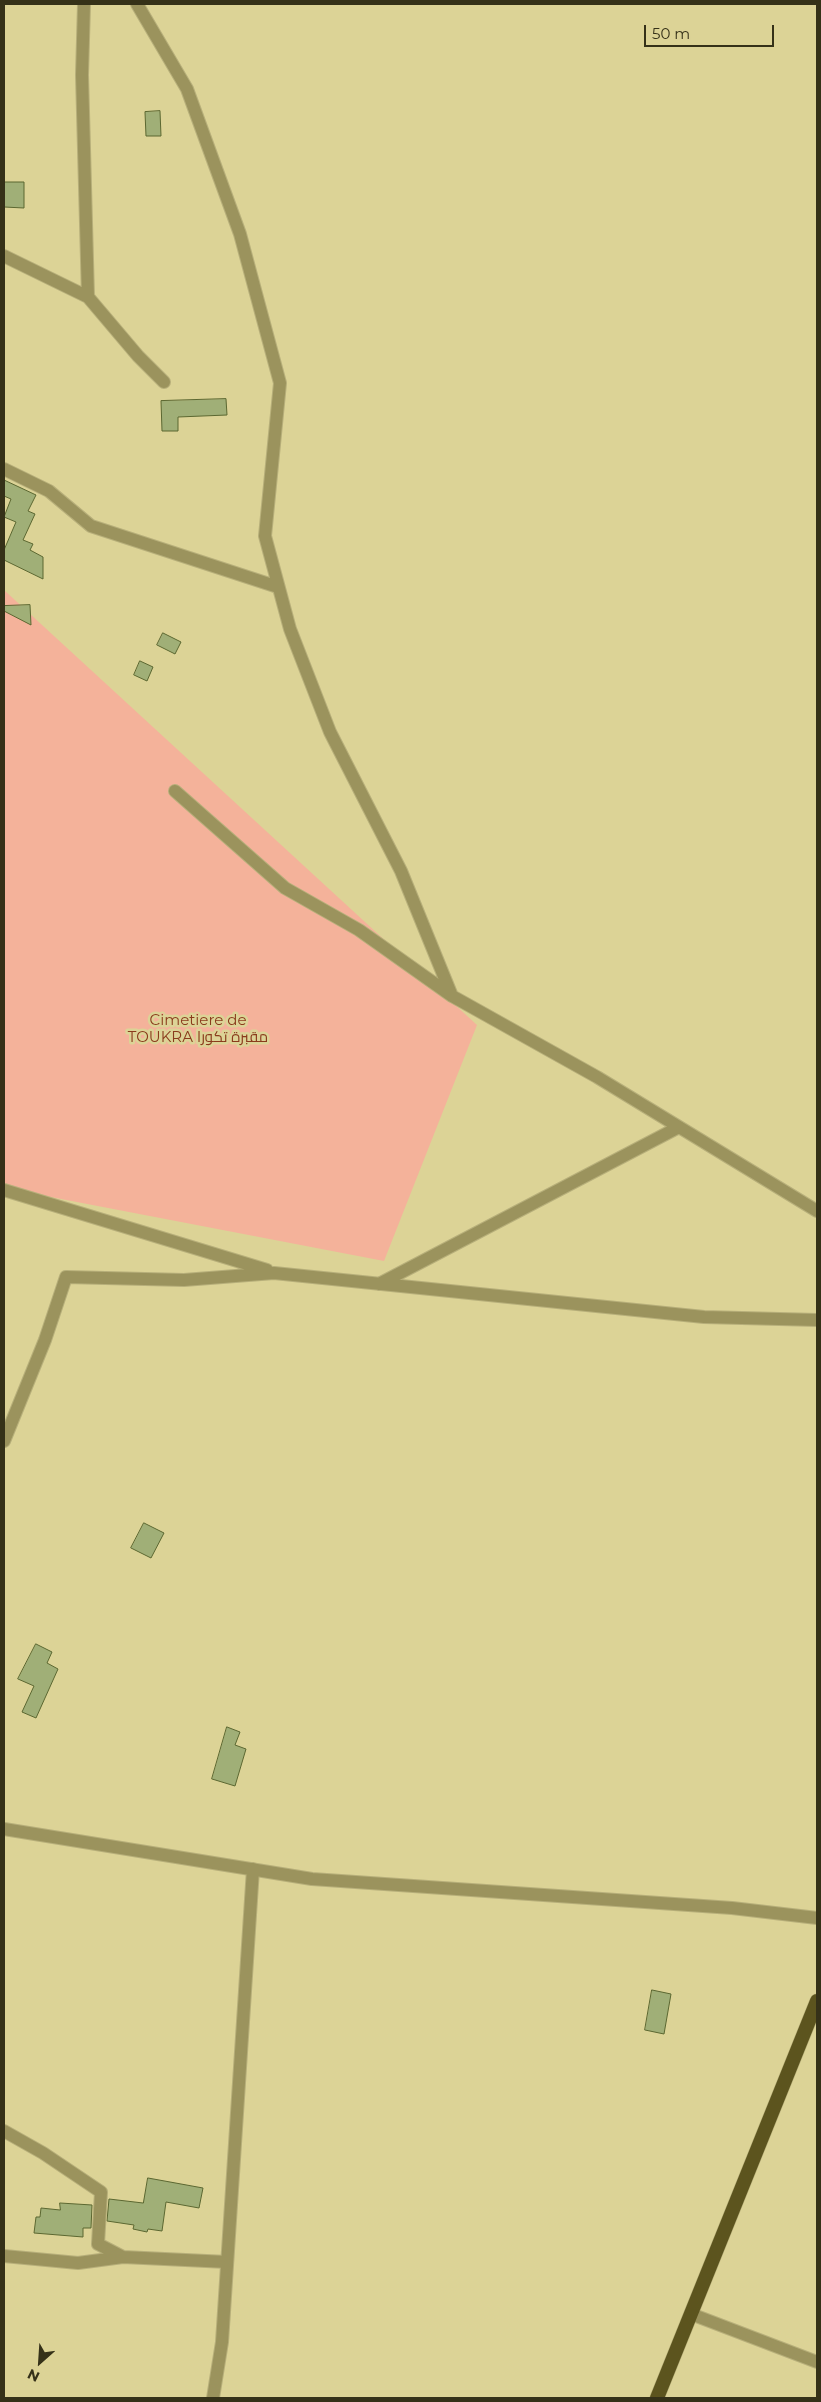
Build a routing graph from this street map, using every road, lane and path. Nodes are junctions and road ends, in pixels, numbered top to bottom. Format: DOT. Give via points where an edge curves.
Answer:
graph roads {
  1 [pos="84,4"];
  2 [pos="137,4"];
  3 [pos="4,256"];
  4 [pos="88,297"];
  5 [pos="164,382"];
  6 [pos="4,468"];
  7 [pos="278,587"];
  8 [pos="175,790"];
  9 [pos="452,996"];
  10 [pos="680,1127"];
  11 [pos="4,1190"];
  12 [pos="817,1211"];
  13 [pos="274,1273"];
  14 [pos="379,1284"];
  15 [pos="817,1320"];
  16 [pos="4,1441"];
  17 [pos="4,1829"];
  18 [pos="253,1869"];
  19 [pos="817,1918"];
  20 [pos="817,2002"];
  21 [pos="4,2131"];
  22 [pos="4,2256"];
  23 [pos="124,2257"];
  24 [pos="227,2262"];
  25 [pos="691,2314"];
  26 [pos="817,2362"];
  27 [pos="213,2398"];
  28 [pos="657,2398"];
  1 -- 4 [label="street" via="82,75"];
  2 -- 7 [label="street" via="187,89 240,234 280,383 265,536"];
  3 -- 4 [label="street"];
  4 -- 5 [label="street"];
  6 -- 7 [label="street" via="49,491 91,526"];
  7 -- 9 [label="street" via="290,629 330,732 401,871"];
  8 -- 9 [label="street" via="285,888 359,930"];
  9 -- 10 [label="street"];
  10 -- 12 [label="street"];
  10 -- 14 [label="street"];
  11 -- 13 [label="street"];
  13 -- 14 [label="street"];
  13 -- 16 [label="street" via="184,1280 66,1278"];
  14 -- 15 [label="street" via="704,1317"];
  17 -- 18 [label="street"];
  18 -- 19 [label="street" via="312,1879 732,1908"];
  18 -- 24 [label="street"];
  20 -- 25 [label="highway"];
  21 -- 23 [label="street" via="43,2152 101,2192 98,2244"];
  22 -- 23 [label="street" via="78,2263"];
  23 -- 24 [label="street"];
  24 -- 27 [label="street" via="222,2342"];
  25 -- 26 [label="street"];
  25 -- 28 [label="highway"];
}
